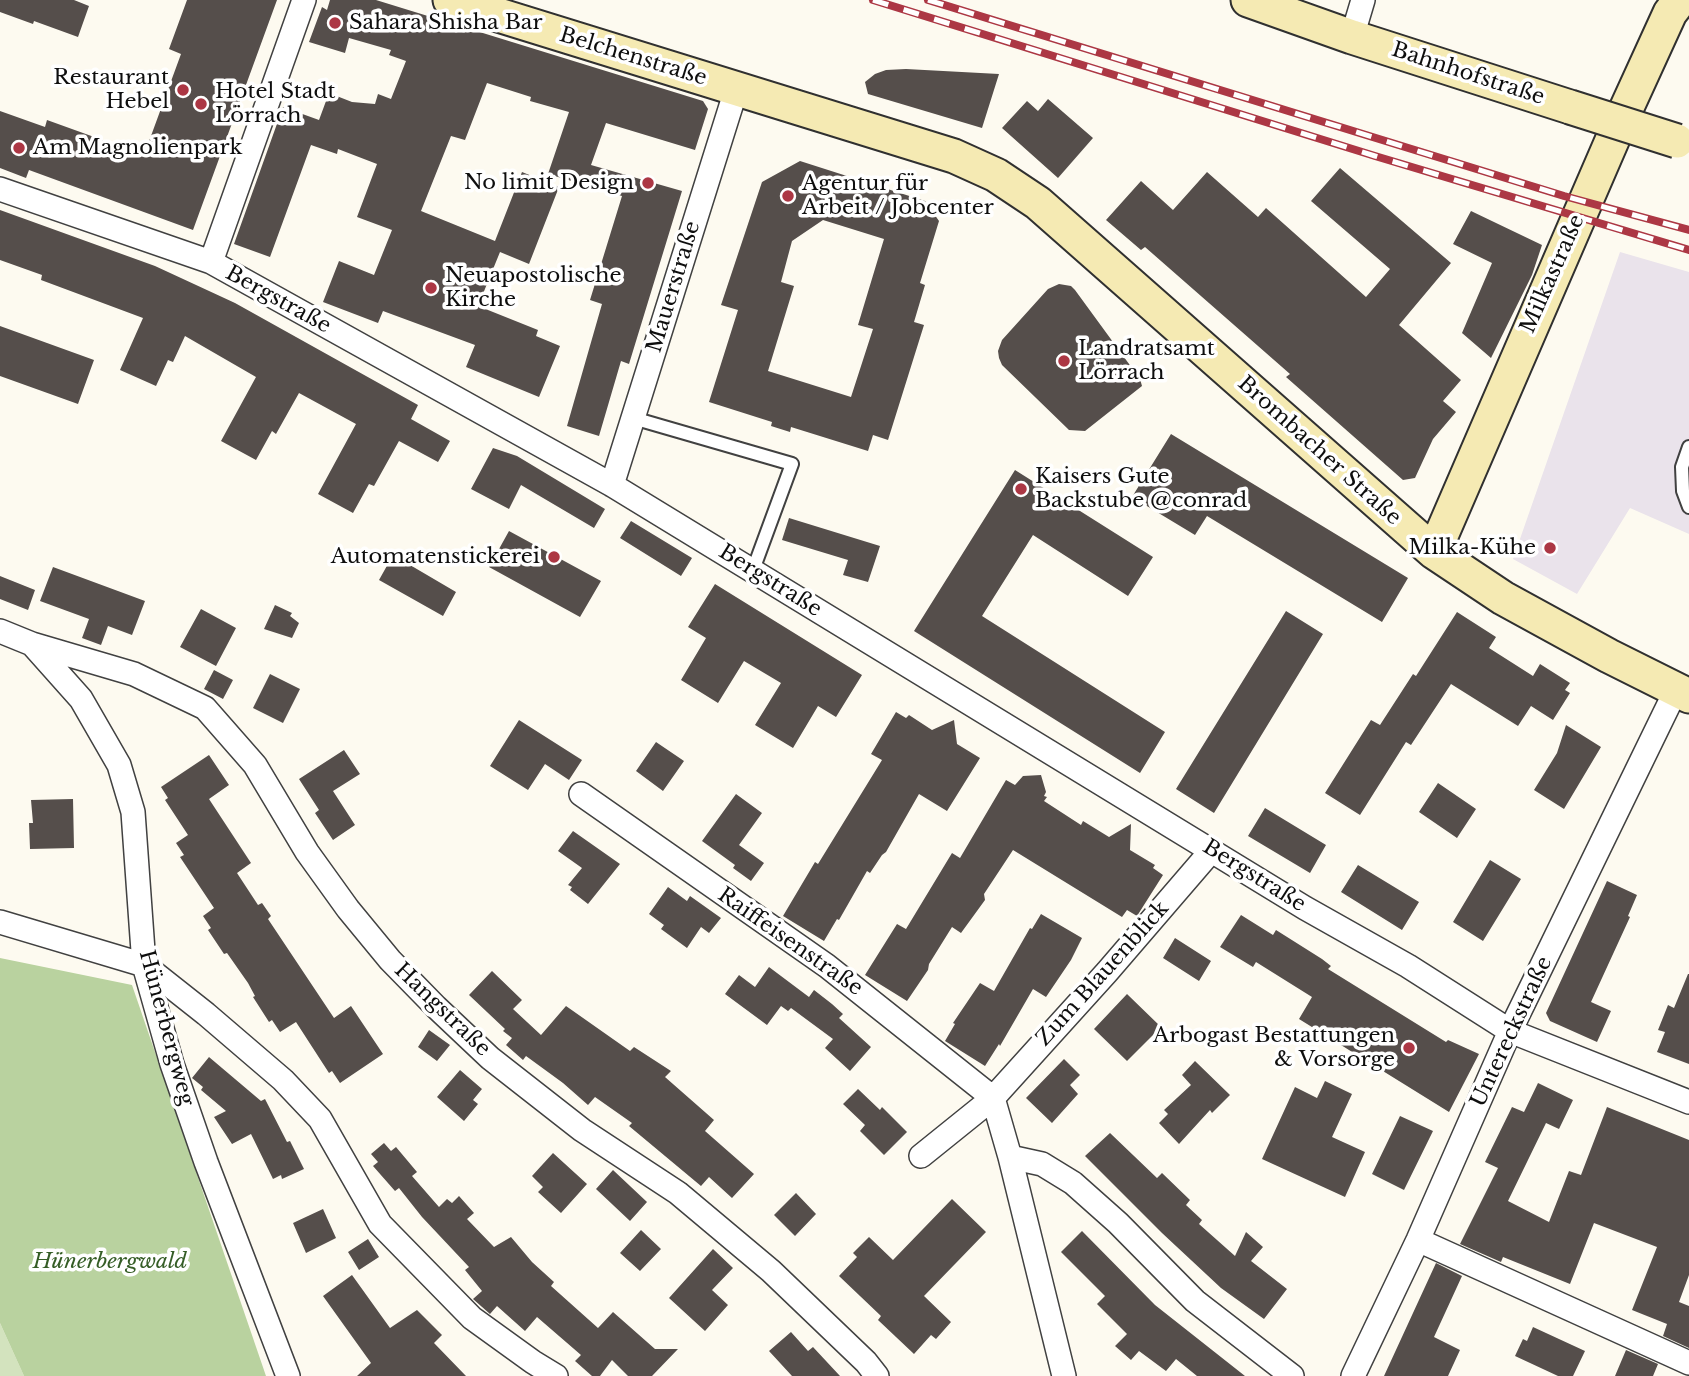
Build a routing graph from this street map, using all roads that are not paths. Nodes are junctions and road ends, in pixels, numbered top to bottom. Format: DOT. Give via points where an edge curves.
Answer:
graph roads {
  1 [pos="304,0"];
  2 [pos="450,0"];
  3 [pos="1248,0"];
  4 [pos="1363,0"];
  5 [pos="1680,0"];
  6 [pos="1309,7"];
  7 [pos="1352,37"];
  8 [pos="736,90"];
  9 [pos="1683,142"];
  10 [pos="0,189"];
  11 [pos="211,262"];
  12 [pos="633,418"];
  13 [pos="1689,447"];
  14 [pos="612,485"];
  15 [pos="1689,507"];
  16 [pos="1434,552"];
  17 [pos="753,570"];
  18 [pos="0,631"];
  19 [pos="32,644"];
  20 [pos="1682,693"];
  21 [pos="581,794"];
  22 [pos="1212,849"];
  23 [pos="0,922"];
  24 [pos="144,965"];
  25 [pos="1510,1031"];
  26 [pos="993,1098"];
  27 [pos="1689,1102"];
  28 [pos="921,1156"];
  29 [pos="1010,1157"];
  30 [pos="1418,1240"];
  31 [pos="1689,1363"];
  32 [pos="288,1376"];
  33 [pos="556,1376"];
  34 [pos="877,1376"];
  35 [pos="1064,1376"];
  36 [pos="1292,1376"];
  37 [pos="1353,1376"];
  1 -- 11 [label="street"];
  2 -- 8 [label="main road, Belchenstraße"];
  3 -- 7 [label="main road, Bahnhofstraße"];
  4 -- 7 [label="street"];
  5 -- 16 [label="main road, Milkastraße" via="1617,129"];
  6 -- 7 [label="lane"];
  7 -- 9 [label="main road, Bahnhofstraße, bridge"];
  8 -- 12 [label="street, Mauerstraße"];
  8 -- 16 [label="main road, Brombacher Straße" via="954,156 1025,194"];
  10 -- 11 [label="street, Bergstraße"];
  11 -- 14 [label="street, Bergstraße"];
  12 -- 14 [label="street, Mauerstraße"];
  12 -- 17 [label="lane" via="792,464"];
  13 -- 15 [label="lane" via="1682,467"];
  14 -- 17 [label="street, Bergstraße"];
  16 -- 20 [label="main road, Brombacher Straße" via="1503,598"];
  17 -- 22 [label="street, Bergstraße"];
  18 -- 19 [label="street, Hünerbergweg"];
  19 -- 24 [label="street, Hünerbergweg" via="81,699 119,765 133,812"];
  19 -- 34 [label="street, Hangstraße" via="134,674 205,708 255,765 307,852 348,909 436,1007 500,1066 582,1130 678,1194 750,1254"];
  20 -- 25 [label="street, Untereckstraße"];
  21 -- 26 [label="street, Raiffeisenstraße" via="827,966"];
  22 -- 25 [label="street, Bergstraße"];
  22 -- 26 [label="street, Zum Blauenblick"];
  23 -- 24 [label="street"];
  24 -- 32 [label="street, Hünerbergweg" via="202,1150"];
  24 -- 33 [label="street" via="283,1080 320,1119 380,1224 472,1318"];
  25 -- 27 [label="street, Bergstraße"];
  25 -- 30 [label="street, Untereckstraße"];
  26 -- 28 [label="street, Zum Blauenblick"];
  26 -- 29 [label="street"];
  29 -- 35 [label="street"];
  29 -- 36 [label="street" via="1042,1164 1073,1183 1195,1301"];
  30 -- 31 [label="street"];
  30 -- 37 [label="street, Untereckstraße"];
}
